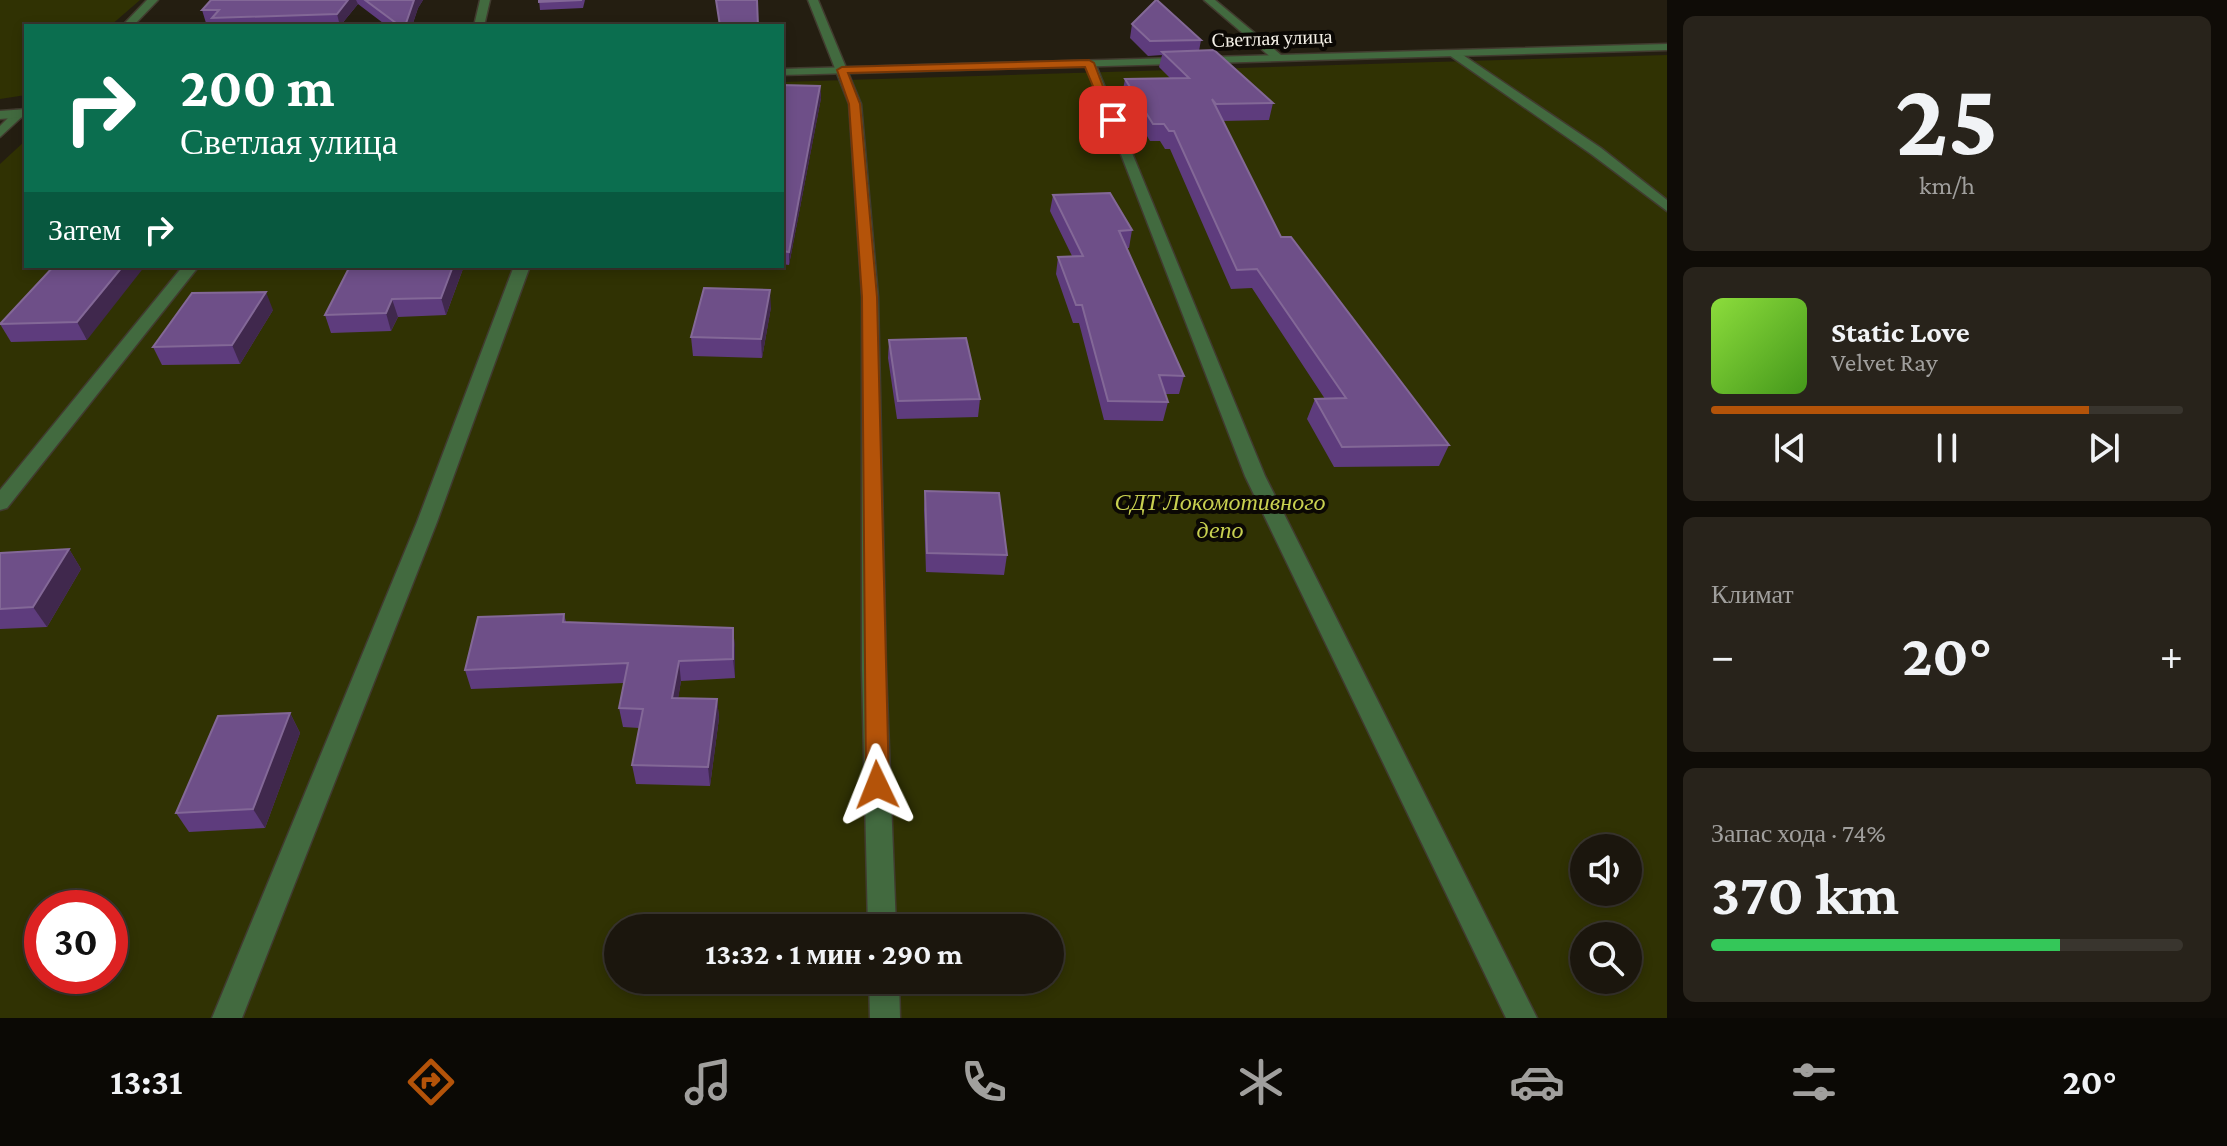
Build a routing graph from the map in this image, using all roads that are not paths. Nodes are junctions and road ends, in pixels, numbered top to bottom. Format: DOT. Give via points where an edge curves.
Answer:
graph roads {
  1 [pos="153,0"];
  2 [pos="485,0"];
  3 [pos="813,0"];
  4 [pos="1209,0"];
  5 [pos="129,24"];
  6 [pos="479,24"];
  7 [pos="1667,47"];
  8 [pos="1453,53"];
  9 [pos="1277,57"];
  10 [pos="1089,63"];
  11 [pos="842,70"];
  12 [pos="784,72"];
  13 [pos="23,113"];
  14 [pos="0,115"];
  15 [pos="0,133"];
  16 [pos="1667,207"];
  17 [pos="189,268"];
  18 [pos="521,268"];
  19 [pos="0,503"];
  20 [pos="882,914"];
  21 [pos="884,994"];
  22 [pos="227,1018"];
  23 [pos="885,1018"];
  24 [pos="1522,1018"];
  1 -- 5 [label="street"];
  2 -- 6 [label="street"];
  3 -- 11 [label="street"];
  4 -- 9 [label="street"];
  7 -- 8 [label="street, Светлая улица"];
  8 -- 9 [label="street, Светлая улица"];
  8 -- 16 [label="street"];
  9 -- 10 [label="street, Светлая улица"];
  10 -- 11 [label="street, Светлая улица"];
  10 -- 24 [label="street" via="1255,476"];
  11 -- 12 [label="street, Светлая улица"];
  11 -- 20 [label="street" via="855,104 870,297"];
  13 -- 14 [label="street"];
  13 -- 15 [label="street"];
  17 -- 19 [label="street"];
  18 -- 22 [label="street" via="427,522"];
  21 -- 23 [label="street"];
}
